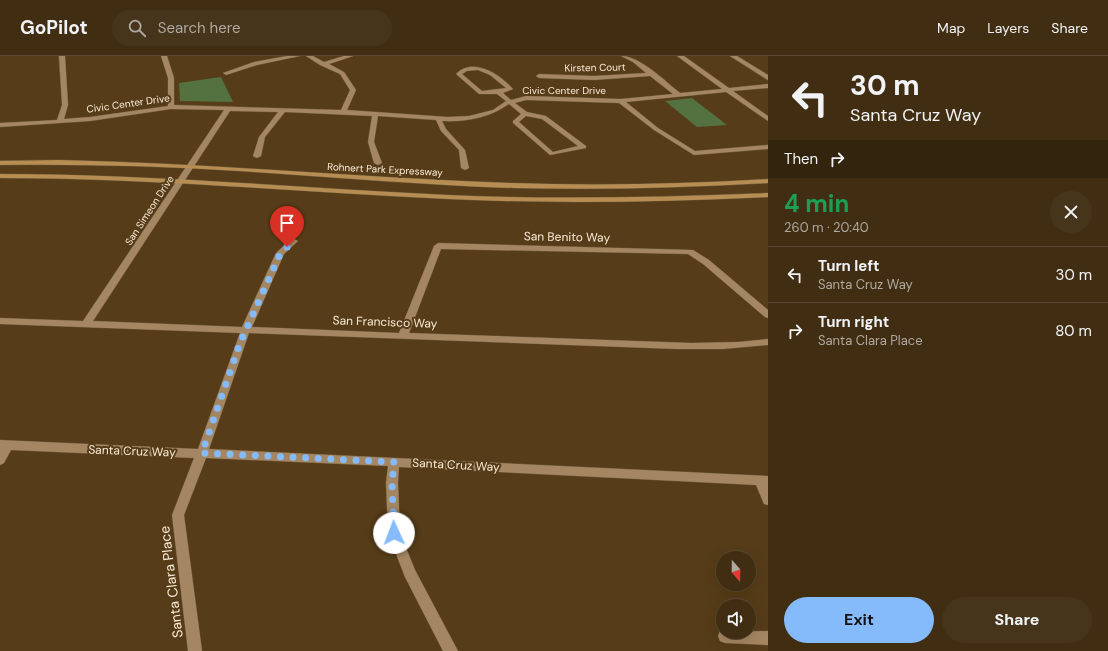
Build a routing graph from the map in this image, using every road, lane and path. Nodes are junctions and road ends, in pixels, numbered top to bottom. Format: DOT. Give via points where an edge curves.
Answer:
graph roads {
  1 [pos="62,56"];
  2 [pos="164,56"];
  3 [pos="297,56"];
  4 [pos="309,56"];
  5 [pos="350,56"];
  6 [pos="624,56"];
  7 [pos="680,56"];
  8 [pos="733,56"];
  9 [pos="322,64"];
  10 [pos="226,73"];
  11 [pos="650,74"];
  12 [pos="539,76"];
  13 [pos="768,78"];
  14 [pos="768,86"];
  15 [pos="729,90"];
  16 [pos="498,92"];
  17 [pos="680,96"];
  18 [pos="621,101"];
  19 [pos="509,102"];
  20 [pos="171,107"];
  21 [pos="229,108"];
  22 [pos="283,110"];
  23 [pos="343,112"];
  24 [pos="375,114"];
  25 [pos="525,114"];
  26 [pos="438,118"];
  27 [pos="768,119"];
  28 [pos="60,121"];
  29 [pos="0,125"];
  30 [pos="768,147"];
  31 [pos="257,156"];
  32 [pos="0,163"];
  33 [pos="378,163"];
  34 [pos="190,167"];
  35 [pos="465,168"];
  36 [pos="0,176"];
  37 [pos="181,180"];
  38 [pos="768,181"];
  39 [pos="768,195"];
  40 [pos="294,241"];
  41 [pos="768,314"];
  42 [pos="0,321"];
  43 [pos="86,324"];
  44 [pos="246,330"];
  45 [pos="403,335"];
  46 [pos="768,342"];
  47 [pos="4,445"];
  48 [pos="202,453"];
  49 [pos="0,460"];
  50 [pos="394,462"];
  51 [pos="764,481"];
  52 [pos="768,500"];
  53 [pos="756,637"];
  54 [pos="768,638"];
  55 [pos="195,651"];
  56 [pos="451,651"];
  1 -- 28 [label="street" via="65,105"];
  2 -- 20 [label="street" via="171,78"];
  3 -- 10 [label="street"];
  4 -- 9 [label="street"];
  5 -- 9 [label="street"];
  6 -- 11 [label="street, Kirsten Court" via="635,61"];
  7 -- 15 [label="street"];
  8 -- 13 [label="street"];
  9 -- 23 [label="street" via="342,73 353,90"];
  11 -- 12 [label="street, Kirsten Court" via="600,78"];
  11 -- 17 [label="street, Kirsten Court"];
  14 -- 15 [label="street, Civic Center Drive"];
  15 -- 17 [label="street, Civic Center Drive"];
  15 -- 27 [label="street"];
  16 -- 16 [label="street" via="481,93 459,74 463,70 488,70 510,89"];
  16 -- 19 [label="street"];
  17 -- 18 [label="street, Civic Center Drive"];
  18 -- 19 [label="street, Civic Center Drive" via="526,98"];
  18 -- 30 [label="street, Civic Center Drive" via="656,129 694,153"];
  19 -- 25 [label="street"];
  19 -- 26 [label="street, Civic Center Drive" via="485,115"];
  20 -- 21 [label="street, Civic Center Drive"];
  20 -- 28 [label="street, Civic Center Drive"];
  21 -- 22 [label="street, Civic Center Drive"];
  21 -- 34 [label="street, San Simeon Drive"];
  22 -- 23 [label="street, Civic Center Drive"];
  22 -- 31 [label="street" via="262,137"];
  23 -- 24 [label="street, Civic Center Drive"];
  24 -- 26 [label="street, Civic Center Drive"];
  24 -- 33 [label="street" via="371,142"];
  25 -- 25 [label="street" via="516,122 552,154 584,147 544,117"];
  26 -- 35 [label="street" via="443,130 462,150"];
  28 -- 29 [label="street, Civic Center Drive"];
  32 -- 34 [label="main road, Rohnert Park Expressway" via="66,162"];
  34 -- 37 [label="street, San Simeon Drive"];
  34 -- 38 [label="main road, Rohnert Park Expressway" via="517,186 629,186"];
  36 -- 37 [label="main road, Rohnert Park Expressway"];
  37 -- 39 [label="main road, Rohnert Park Expressway" via="509,200 603,201"];
  37 -- 43 [label="street, San Simeon Drive"];
  40 -- 44 [label="street, Santa Clara Place" via="280,254"];
  41 -- 45 [label="street, San Benito Way" via="706,262 690,252 438,246"];
  42 -- 43 [label="street, San Francisco Way"];
  43 -- 44 [label="street, San Francisco Way"];
  44 -- 45 [label="street, San Francisco Way"];
  44 -- 48 [label="street, Santa Clara Place"];
  45 -- 46 [label="street, San Francisco Way" via="696,346"];
  47 -- 48 [label="street, Santa Cruz Way"];
  47 -- 49 [label="street"];
  48 -- 50 [label="street, Santa Cruz Way"];
  48 -- 55 [label="street, Santa Clara Place" via="178,515"];
  50 -- 51 [label="street, Santa Cruz Way"];
  50 -- 56 [label="street" via="394,533 410,572"];
  51 -- 52 [label="street"];
  53 -- 54 [label="street"];
}
